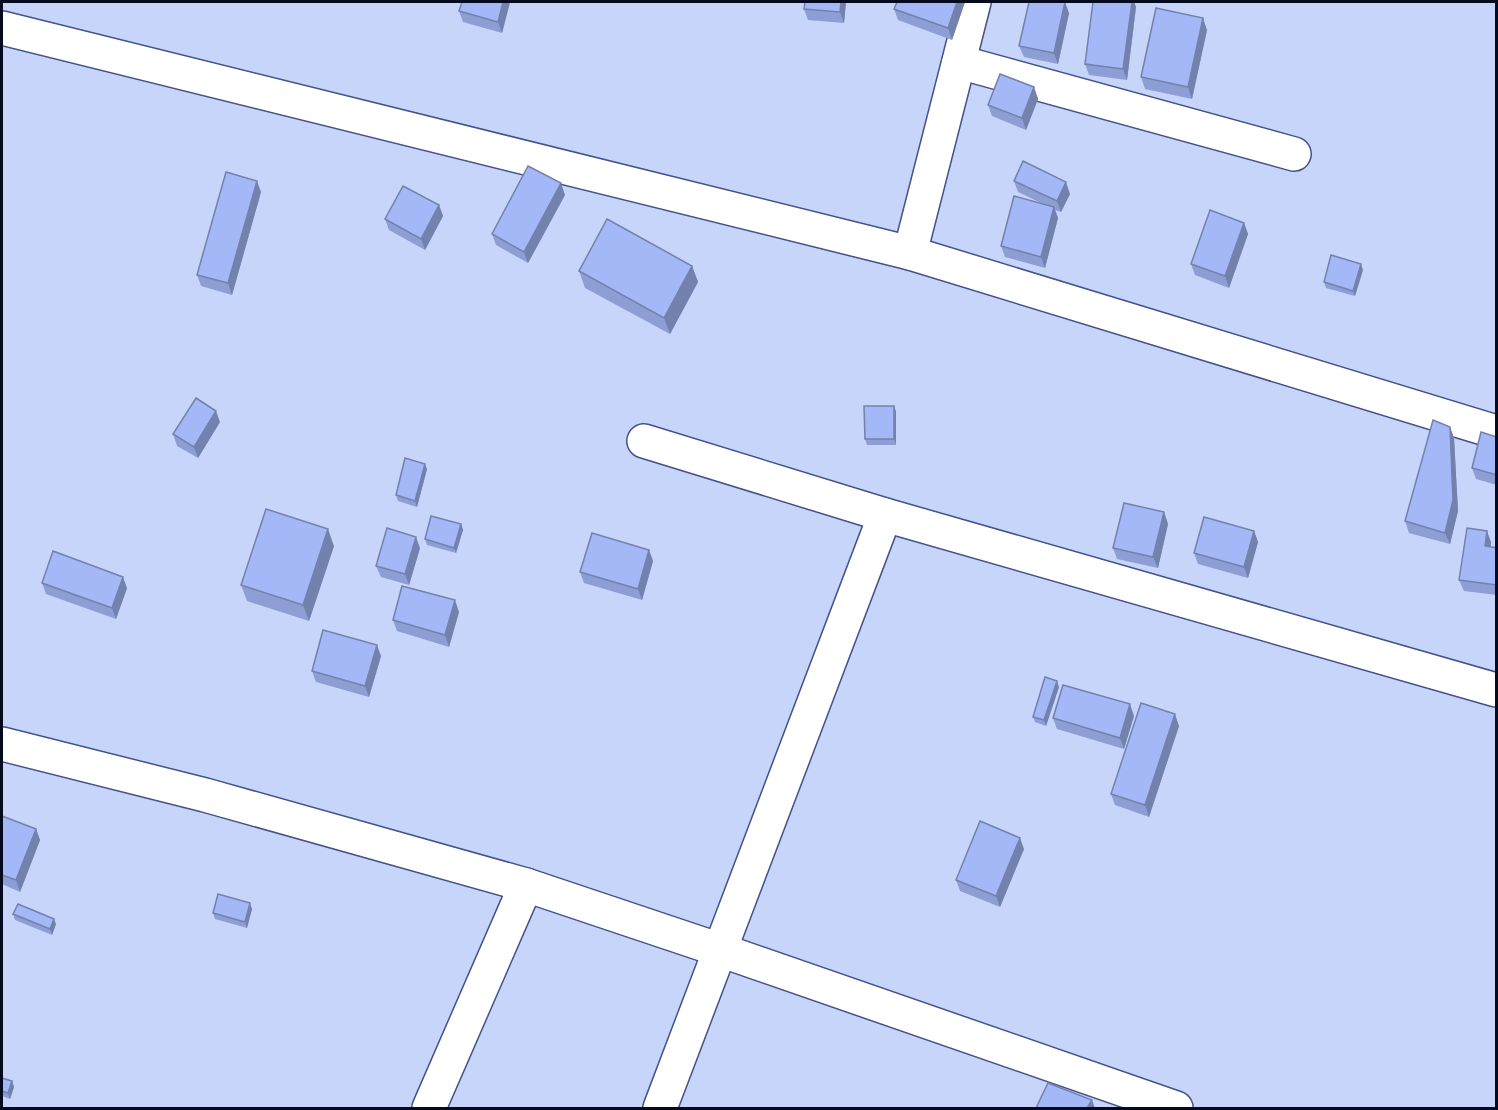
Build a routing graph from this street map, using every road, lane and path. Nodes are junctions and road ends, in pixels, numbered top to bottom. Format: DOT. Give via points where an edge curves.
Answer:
graph roads {
  1 [pos="974,2"];
  2 [pos="2,28"];
  3 [pos="959,62"];
  4 [pos="1294,154"];
  5 [pos="910,253"];
  6 [pos="1497,432"];
  7 [pos="644,441"];
  8 [pos="885,515"];
  9 [pos="1497,690"];
  10 [pos="2,744"];
  11 [pos="526,885"];
  12 [pos="720,950"];
  13 [pos="429,1108"];
  14 [pos="660,1108"];
  15 [pos="1176,1108"];
  1 -- 3 [label="street"];
  2 -- 5 [label="street"];
  3 -- 4 [label="street"];
  3 -- 5 [label="street"];
  5 -- 6 [label="street"];
  7 -- 8 [label="street"];
  8 -- 9 [label="street"];
  8 -- 12 [label="street"];
  10 -- 11 [label="street" via="205,795"];
  11 -- 12 [label="street"];
  11 -- 13 [label="street"];
  12 -- 14 [label="street"];
  12 -- 15 [label="street"];
}
